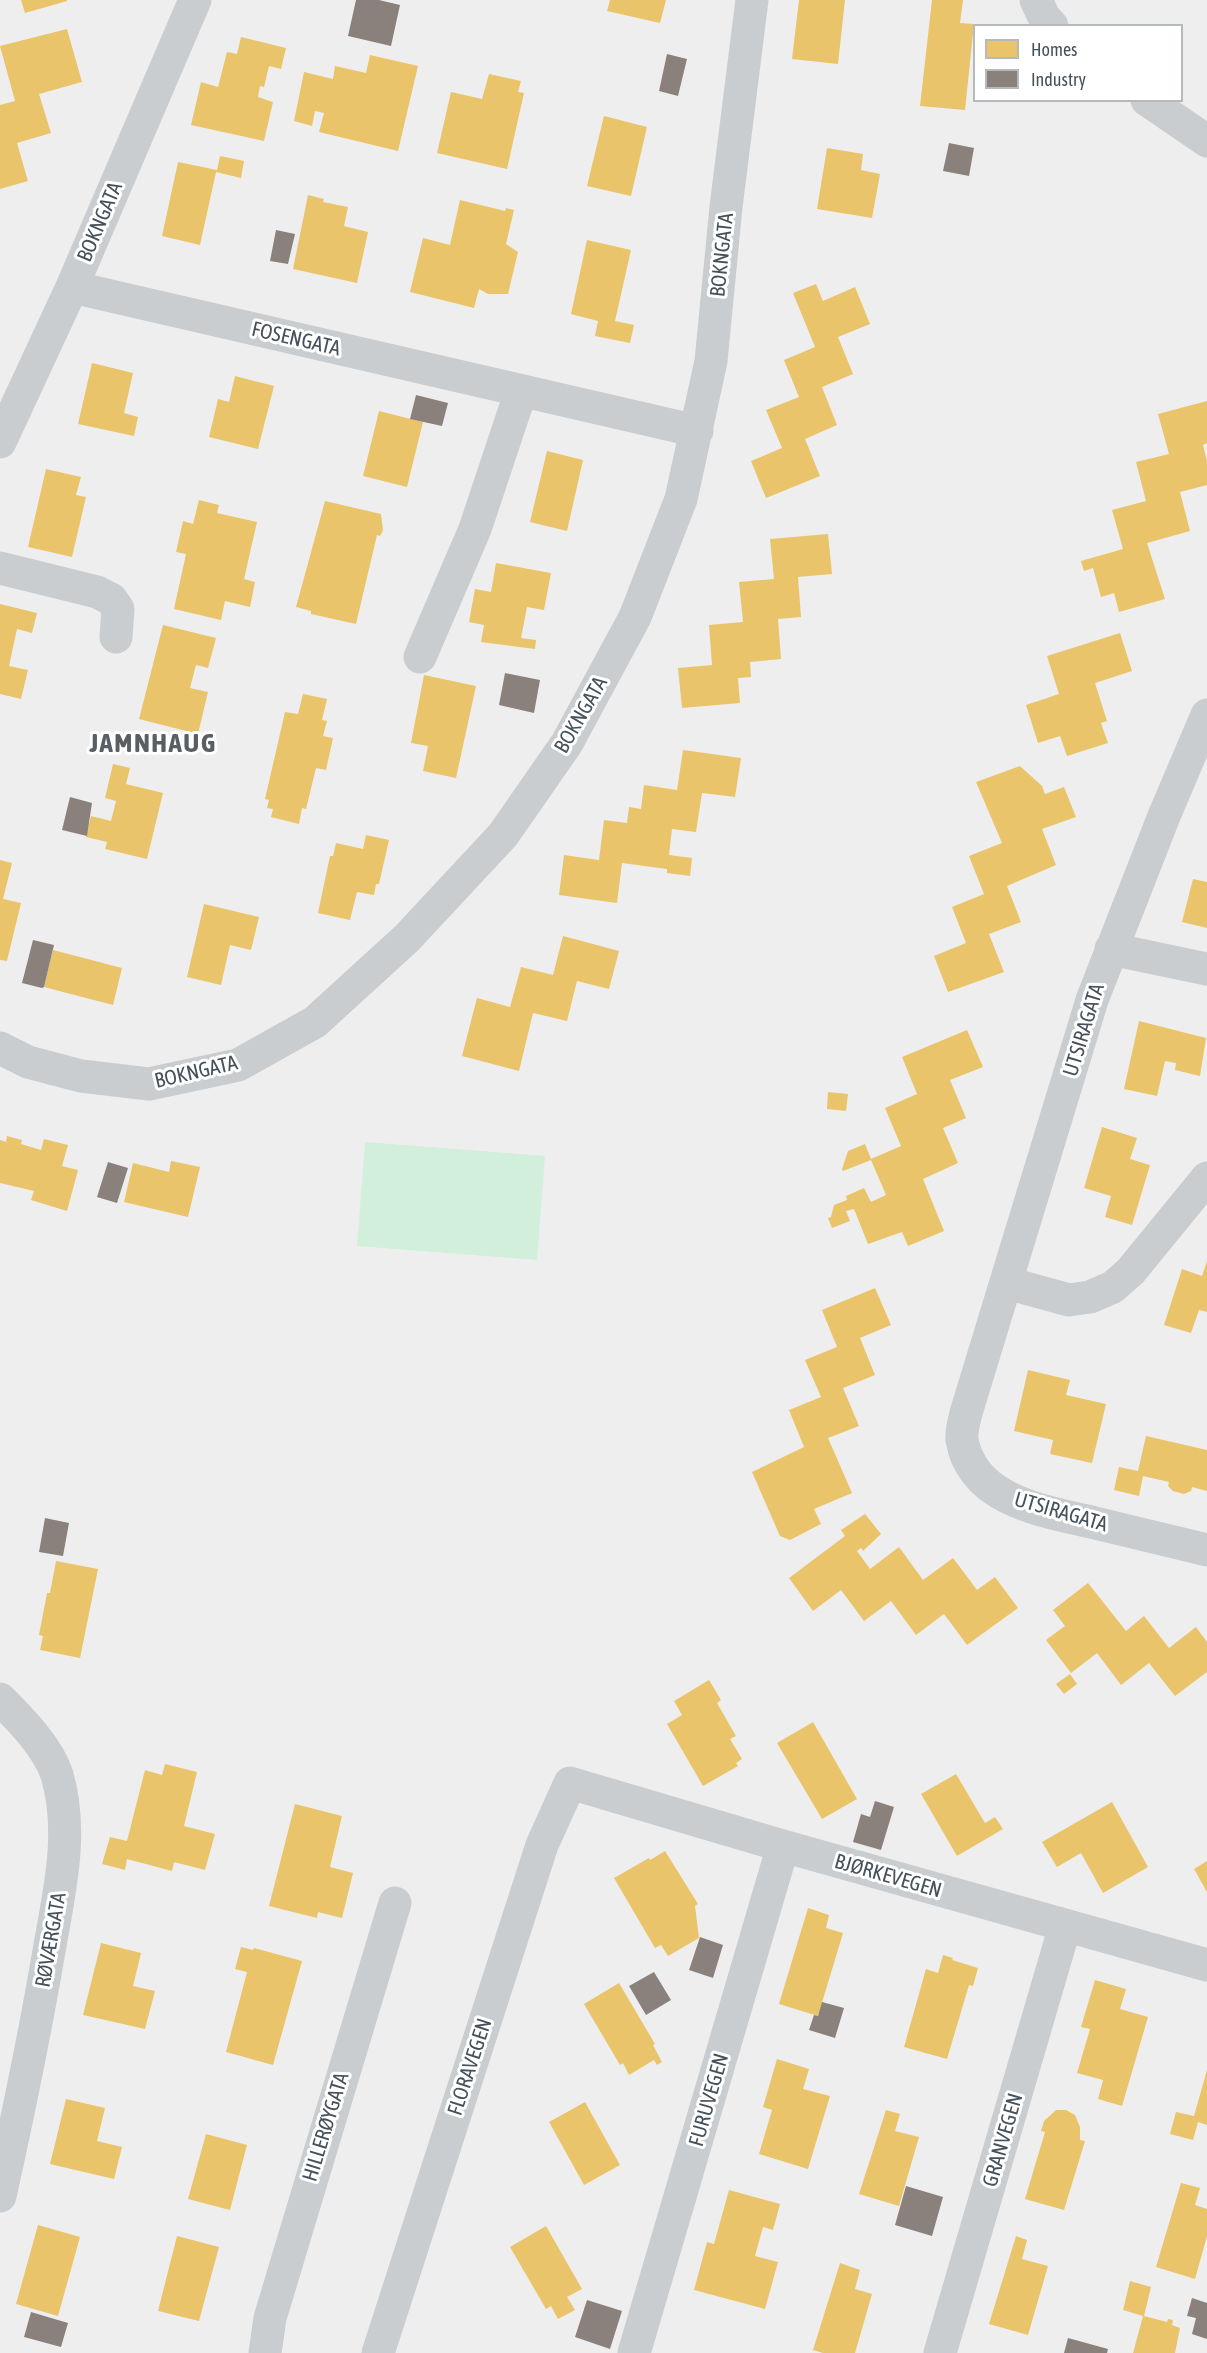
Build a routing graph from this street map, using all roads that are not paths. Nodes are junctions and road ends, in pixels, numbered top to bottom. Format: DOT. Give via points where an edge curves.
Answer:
graph roads {
  1 [pos="195,0"];
  2 [pos="752,0"];
  3 [pos="1036,0"];
  4 [pos="1050,24"];
  5 [pos="1151,102"];
  6 [pos="1204,131"];
  7 [pos="72,287"];
  8 [pos="521,391"];
  9 [pos="697,431"];
  10 [pos="0,442"];
  11 [pos="0,568"];
  12 [pos="116,637"];
  13 [pos="420,657"];
  14 [pos="1207,715"];
  15 [pos="1111,949"];
  16 [pos="1207,969"];
  17 [pos="0,1048"];
  18 [pos="1207,1178"];
  19 [pos="1007,1283"];
  20 [pos="1207,1550"];
  21 [pos="0,1699"];
  22 [pos="570,1783"];
  23 [pos="783,1846"];
  24 [pos="395,1903"];
  25 [pos="1065,1926"];
  26 [pos="1207,1965"];
  27 [pos="0,2196"];
  28 [pos="265,2353"];
  29 [pos="378,2353"];
  30 [pos="634,2353"];
  31 [pos="940,2353"];
  1 -- 7 [label="street, BOKNGATA"];
  2 -- 9 [label="street, BOKNGATA" via="711,361"];
  3 -- 4 [label="street"];
  5 -- 6 [label="street"];
  7 -- 8 [label="street, FOSENGATA"];
  7 -- 10 [label="street, BOKNGATA"];
  8 -- 9 [label="street, FOSENGATA"];
  8 -- 13 [label="street" via="475,529"];
  9 -- 17 [label="street, BOKNGATA" via="681,499 635,617 567,743 503,835 408,938 315,1022 238,1065 149,1084 81,1076 28,1062"];
  11 -- 12 [label="street" via="111,599 118,609"];
  14 -- 15 [label="street, UTSIRAGATA"];
  15 -- 16 [label="street"];
  15 -- 19 [label="street, UTSIRAGATA"];
  18 -- 19 [label="street" via="1131,1271 1113,1287 1090,1297 1069,1300"];
  19 -- 20 [label="street, UTSIRAGATA" via="966,1413 962,1439 969,1460 981,1477 1000,1494 1024,1505"];
  21 -- 27 [label="street, RØVÆRGATA" via="32,1731 56,1773 65,1819 63,1866 36,2031"];
  22 -- 23 [label="street, BJØRKEVEGEN"];
  22 -- 29 [label="street, FLORAVEGEN" via="542,1845"];
  23 -- 25 [label="street, BJØRKEVEGEN"];
  23 -- 30 [label="street, FURUVEGEN"];
  24 -- 28 [label="street, HILLERØYGATA" via="270,2318"];
  25 -- 26 [label="street, BJØRKEVEGEN"];
  25 -- 31 [label="street, GRANVEGEN"];
}
